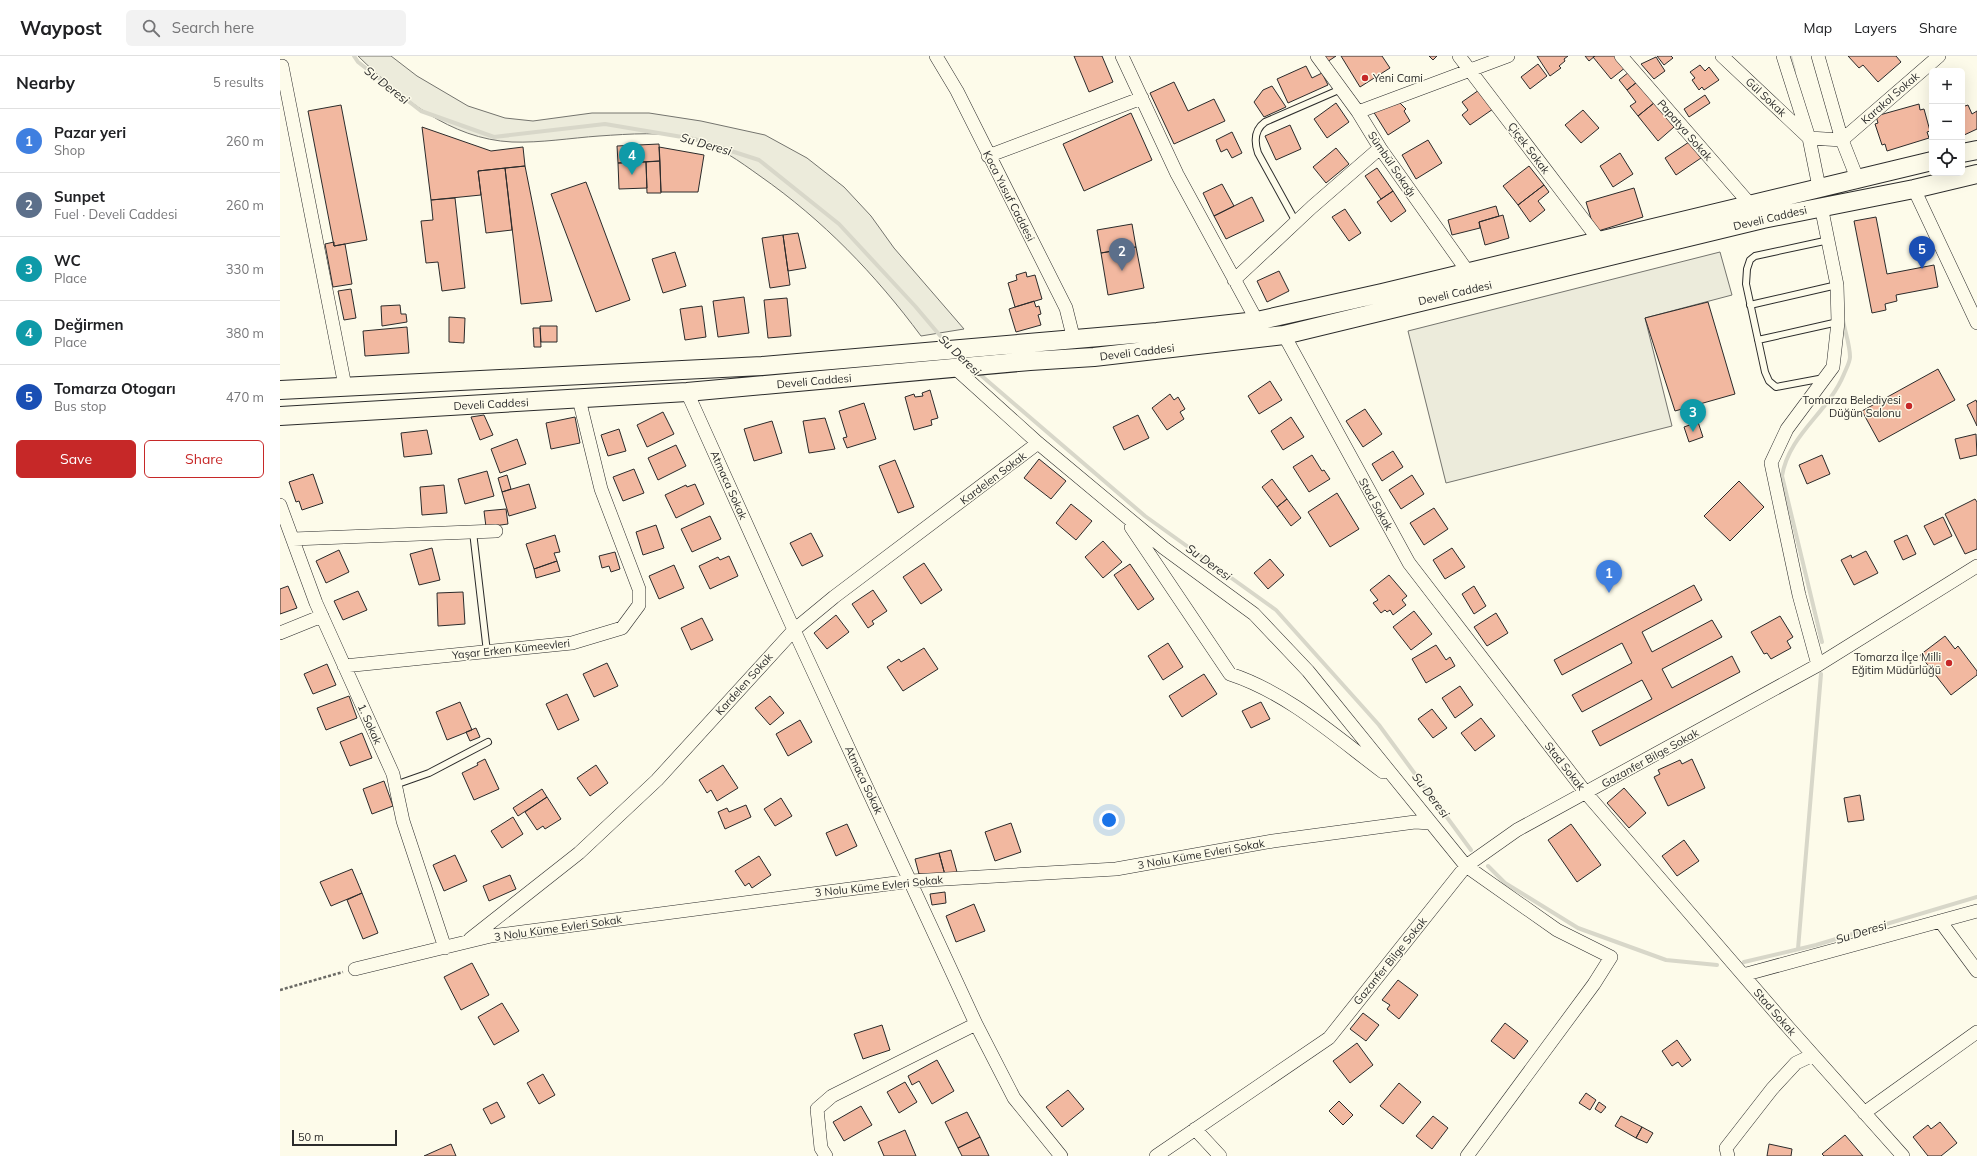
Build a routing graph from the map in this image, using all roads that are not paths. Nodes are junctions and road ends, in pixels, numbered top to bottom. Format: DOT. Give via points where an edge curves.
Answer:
graph roads {
  1 [pos="936,56"];
  2 [pos="1122,56"];
  3 [pos="1317,56"];
  4 [pos="1459,56"];
  5 [pos="1508,56"];
  6 [pos="1622,56"];
  7 [pos="1722,56"];
  8 [pos="1783,56"];
  9 [pos="1818,56"];
  10 [pos="1939,56"];
  11 [pos="280,67"];
  12 [pos="1471,70"];
  13 [pos="1341,89"];
  14 [pos="1142,98"];
  15 [pos="1358,112"];
  16 [pos="1809,138"];
  17 [pos="1842,140"];
  18 [pos="1380,148"];
  19 [pos="1977,150"];
  20 [pos="1965,153"];
  21 [pos="988,156"];
  22 [pos="1929,162"];
  23 [pos="1977,174"];
  24 [pos="1857,178"];
  25 [pos="1819,187"];
  26 [pos="1914,189"];
  27 [pos="1749,204"];
  28 [pos="1821,206"];
  29 [pos="1296,222"];
  30 [pos="1599,240"];
  31 [pos="1829,240"];
  32 [pos="1468,272"];
  33 [pos="1234,280"];
  34 [pos="1837,285"];
  35 [pos="1750,305"];
  36 [pos="1257,321"];
  37 [pos="1838,322"];
  38 [pos="1977,323"];
  39 [pos="1284,335"];
  40 [pos="1074,340"];
  41 [pos="1758,340"];
  42 [pos="960,368"];
  43 [pos="1825,378"];
  44 [pos="345,386"];
  45 [pos="280,390"];
  46 [pos="687,392"];
  47 [pos="579,398"];
  48 [pos="280,416"];
  49 [pos="1038,443"];
  50 [pos="280,505"];
  51 [pos="1122,513"];
  52 [pos="496,531"];
  53 [pos="472,532"];
  54 [pos="293,539"];
  55 [pos="1977,566"];
  56 [pos="322,616"];
  57 [pos="794,630"];
  58 [pos="280,633"];
  59 [pos="487,652"];
  60 [pos="1818,665"];
  61 [pos="344,666"];
  62 [pos="488,742"];
  63 [pos="1399,784"];
  64 [pos="395,785"];
  65 [pos="1586,793"];
  66 [pos="1430,823"];
  67 [pos="1466,866"];
  68 [pos="911,881"];
  69 [pos="1977,911"];
  70 [pos="1940,921"];
  71 [pos="466,943"];
  72 [pos="445,948"];
  73 [pos="355,969"];
  74 [pos="1977,971"];
  75 [pos="1743,975"];
  76 [pos="976,1024"];
  77 [pos="1977,1032"];
  78 [pos="1813,1055"];
  79 [pos="1864,1113"];
  80 [pos="1195,1129"];
  81 [pos="1723,1153"];
  82 [pos="826,1156"];
  83 [pos="1061,1156"];
  84 [pos="1156,1156"];
  85 [pos="1220,1156"];
  86 [pos="1467,1156"];
  87 [pos="1903,1156"];
  1 -- 21 [label="street, Koca Yusuf Caddesi" via="957,91"];
  2 -- 14 [label="street"];
  3 -- 13 [label="street, Sümbül Sokağı"];
  4 -- 12 [label="street, Çiçek Sokak"];
  5 -- 12 [label="street"];
  6 -- 27 [label="street, Papatya Sokak"];
  7 -- 16 [label="street, Gül Sokak"];
  8 -- 16 [label="street"];
  9 -- 17 [label="street"];
  10 -- 17 [label="street, Karakol Sokak"];
  11 -- 44 [label="street" via="282,66 284,74"];
  12 -- 15 [label="street"];
  12 -- 30 [label="street, Çiçek Sokak"];
  13 -- 15 [label="street, Sümbül Sokağı"];
  13 -- 29 [label="lane" via="1265,122 1256,134 1255,144 1258,153"];
  14 -- 21 [label="street"];
  14 -- 33 [label="street" via="1177,174"];
  15 -- 18 [label="street, Sümbül Sokağı"];
  16 -- 17 [label="street"];
  16 -- 25 [label="street"];
  17 -- 24 [label="street"];
  18 -- 29 [label="street"];
  18 -- 32 [label="street, Sümbül Sokağı"];
  19 -- 20 [label="main road"];
  21 -- 40 [label="street, Koca Yusuf Caddesi" via="1066,308"];
  22 -- 24 [label="main road, Develi Caddesi"];
  23 -- 26 [label="main road, Develi Caddesi"];
  24 -- 25 [label="main road, Develi Caddesi"];
  25 -- 27 [label="main road, Develi Caddesi"];
  26 -- 28 [label="main road, Develi Caddesi"];
  26 -- 38 [label="street"];
  27 -- 30 [label="main road, Develi Caddesi"];
  28 -- 31 [label="street"];
  28 -- 39 [label="main road, Develi Caddesi"];
  29 -- 33 [label="street"];
  30 -- 32 [label="main road, Develi Caddesi"];
  31 -- 34 [label="street"];
  31 -- 35 [label="lane" via="1755,256 1750,260 1746,284"];
  32 -- 36 [label="main road, Develi Caddesi"];
  33 -- 36 [label="street"];
  34 -- 35 [label="lane"];
  34 -- 37 [label="street"];
  35 -- 41 [label="lane"];
  36 -- 40 [label="main road, Develi Caddesi"];
  37 -- 41 [label="lane"];
  37 -- 43 [label="street" via="1833,367"];
  39 -- 42 [label="main road, Develi Caddesi" via="1094,357"];
  39 -- 65 [label="street, Stad Sokak" via="1409,563"];
  40 -- 44 [label="main road, Develi Caddesi" via="762,366"];
  41 -- 43 [label="lane" via="1764,372 1769,381 1776,386"];
  42 -- 46 [label="main road, Develi Caddesi"];
  42 -- 49 [label="street"];
  43 -- 60 [label="street" via="1787,429 1771,463 1799,595"];
  44 -- 45 [label="main road, Develi Caddesi"];
  46 -- 47 [label="main road, Develi Caddesi"];
  46 -- 57 [label="street, Atmaca Sokak"];
  47 -- 48 [label="main road, Develi Caddesi"];
  47 -- 59 [label="street, Yaşar Erken Kümeevleri" via="600,489 639,589 639,605 622,628 572,643"];
  49 -- 51 [label="street"];
  49 -- 57 [label="street, Kardelen Sokak"];
  50 -- 54 [label="street, 1. Sokak"];
  51 -- 63 [label="street" via="1164,548 1254,614 1308,671"];
  51 -- 63 [label="street" via="1230,674 1244,678 1286,699"];
  52 -- 53 [label="street"];
  53 -- 54 [label="street"];
  53 -- 59 [label="lane"];
  54 -- 56 [label="street, 1. Sokak"];
  55 -- 60 [label="street, Gazanfer Bilge Sokak"];
  56 -- 58 [label="street"];
  56 -- 61 [label="street, 1. Sokak"];
  57 -- 68 [label="street, Atmaca Sokak"];
  57 -- 71 [label="street, Kardelen Sokak" via="651,786 579,853"];
  59 -- 61 [label="street, Yaşar Erken Kümeevleri"];
  60 -- 65 [label="street, Gazanfer Bilge Sokak"];
  61 -- 64 [label="street, 1. Sokak" via="393,774"];
  62 -- 64 [label="lane" via="429,773"];
  63 -- 66 [label="street"];
  64 -- 72 [label="street, 1. Sokak" via="403,821"];
  65 -- 67 [label="street, Gazanfer Bilge Sokak" via="1517,830"];
  65 -- 75 [label="street, Stad Sokak"];
  66 -- 67 [label="street"];
  66 -- 68 [label="street, 3 Nolu Küme Evleri Sokak" via="1415,822 1273,841 1116,869"];
  67 -- 80 [label="street, Gazanfer Bilge Sokak" via="1329,1038"];
  67 -- 86 [label="street" via="1557,930 1611,957 1590,991"];
  68 -- 71 [label="street, 3 Nolu Küme Evleri Sokak" via="490,936"];
  68 -- 76 [label="street, Atmaca Sokak"];
  69 -- 70 [label="street"];
  70 -- 74 [label="street"];
  70 -- 75 [label="street"];
  71 -- 72 [label="street, 3 Nolu Küme Evleri Sokak"];
  72 -- 73 [label="street, 3 Nolu Küme Evleri Sokak"];
  75 -- 78 [label="street, Stad Sokak"];
  76 -- 82 [label="street" via="832,1096 817,1109 821,1148"];
  76 -- 83 [label="street, Atmaca Sokak" via="1014,1098"];
  77 -- 79 [label="street"];
  78 -- 79 [label="street, Stad Sokak"];
  78 -- 81 [label="street" via="1796,1063 1772,1089"];
  79 -- 87 [label="street, Stad Sokak"];
  80 -- 84 [label="street, Gazanfer Bilge Sokak"];
  80 -- 85 [label="street"];
}
